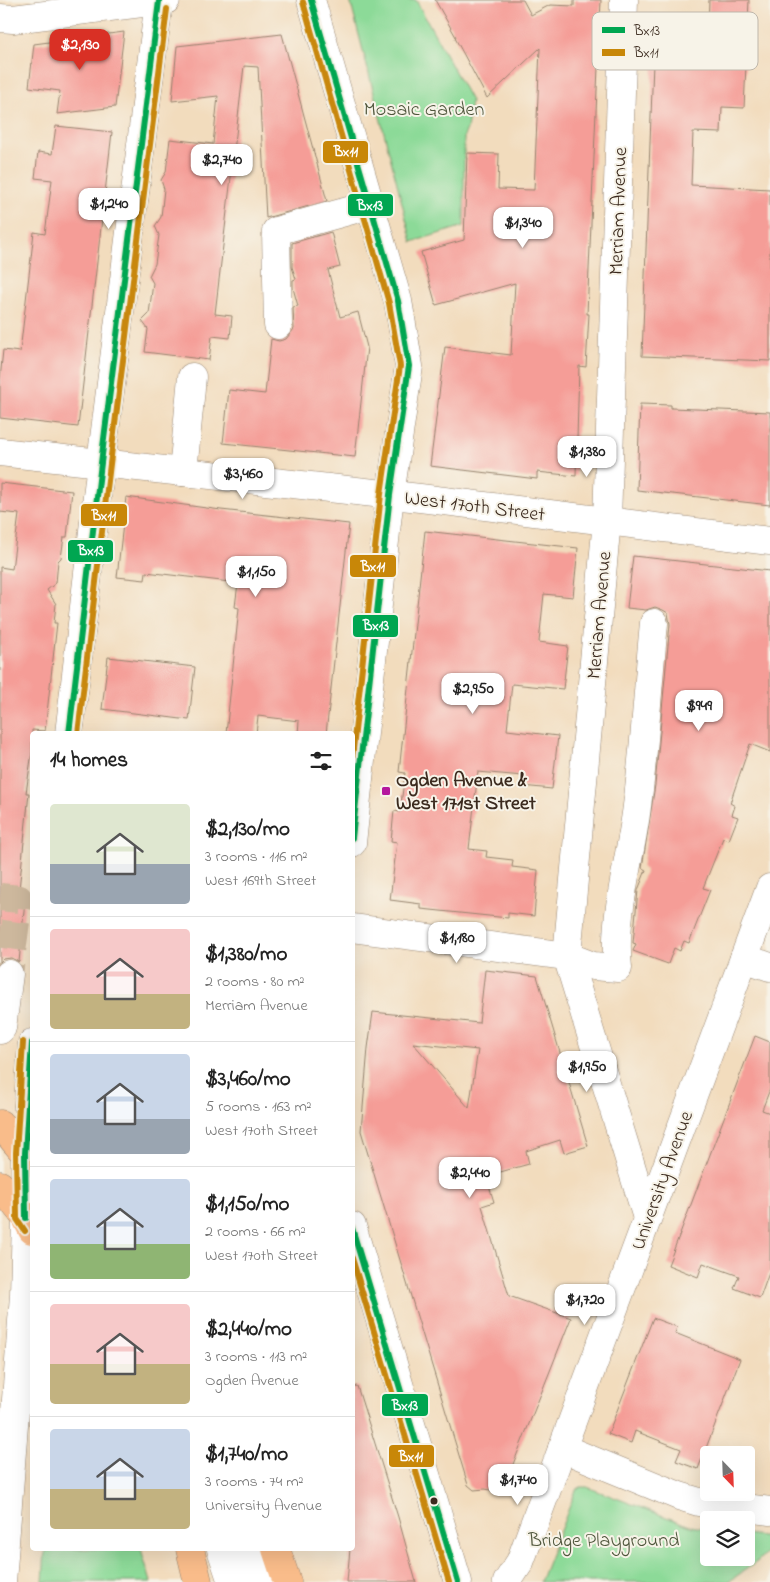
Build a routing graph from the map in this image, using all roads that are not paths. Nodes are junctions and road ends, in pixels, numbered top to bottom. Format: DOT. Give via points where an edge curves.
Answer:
graph roads {
  1 [pos="311,0"];
  2 [pos="163,1"];
  3 [pos="50,7"];
  4 [pos="0,18"];
  5 [pos="622,70"];
  6 [pos="370,205"];
  7 [pos="278,325"];
  8 [pos="192,377"];
  9 [pos="0,452"];
  10 [pos="101,463"];
  11 [pos="183,472"];
  12 [pos="390,495"];
  13 [pos="607,520"];
  14 [pos="770,541"];
  15 [pos="654,622"];
  16 [pos="69,731"];
  17 [pos="355,816"];
  18 [pos="770,888"];
  19 [pos="355,928"];
  20 [pos="567,956"];
  21 [pos="744,958"];
  22 [pos="770,968"];
  23 [pos="9,974"];
  24 [pos="1,1028"];
  25 [pos="30,1028"];
  26 [pos="30,1120"];
  27 [pos="0,1124"];
  28 [pos="29,1158"];
  29 [pos="0,1185"];
  30 [pos="647,1218"];
  31 [pos="30,1224"];
  32 [pos="355,1246"];
  33 [pos="358,1266"];
  34 [pos="10,1336"];
  35 [pos="562,1448"];
  36 [pos="770,1511"];
  37 [pos="190,1551"];
  38 [pos="222,1551"];
  39 [pos="250,1551"];
  40 [pos="277,1551"];
  41 [pos="2,1582"];
  42 [pos="198,1582"];
  43 [pos="232,1582"];
  44 [pos="260,1582"];
  45 [pos="287,1582"];
  46 [pos="458,1582"];
  47 [pos="508,1582"];
  1 -- 6 [label="street"];
  2 -- 3 [label="street"];
  2 -- 10 [label="street"];
  3 -- 4 [label="street" via="13,19"];
  5 -- 13 [label="street, Merriam Avenue"];
  6 -- 7 [label="street" via="276,231"];
  6 -- 12 [label="street" via="398,302 408,351 409,366"];
  8 -- 11 [label="street"];
  9 -- 10 [label="street, West 170th Street"];
  10 -- 11 [label="street, West 170th Street"];
  10 -- 16 [label="street"];
  11 -- 12 [label="street, West 170th Street"];
  12 -- 13 [label="street, West 170th Street"];
  12 -- 17 [label="street"];
  13 -- 14 [label="street, West 170th Street"];
  13 -- 20 [label="street, Merriam Avenue"];
  15 -- 20 [label="street" via="637,806 616,950 621,978"];
  18 -- 21 [label="street, University Avenue"];
  19 -- 20 [label="street"];
  20 -- 30 [label="street, Merriam Avenue"];
  21 -- 22 [label="street"];
  21 -- 30 [label="street, University Avenue"];
  23 -- 24 [label="street"];
  24 -- 25 [label="street"];
  26 -- 28 [label="street"];
  27 -- 28 [label="main road"];
  28 -- 31 [label="street"];
  29 -- 31 [label="main road"];
  30 -- 35 [label="street, University Avenue"];
  31 -- 34 [label="street" via="24,1296"];
  32 -- 33 [label="street"];
  33 -- 46 [label="street"];
  34 -- 41 [label="street"];
  35 -- 36 [label="street" via="679,1496 699,1502"];
  35 -- 47 [label="street, University Avenue" via="520,1562"];
  37 -- 42 [label="main road"];
  38 -- 43 [label="street"];
  39 -- 44 [label="street"];
  40 -- 45 [label="main road"];
}
